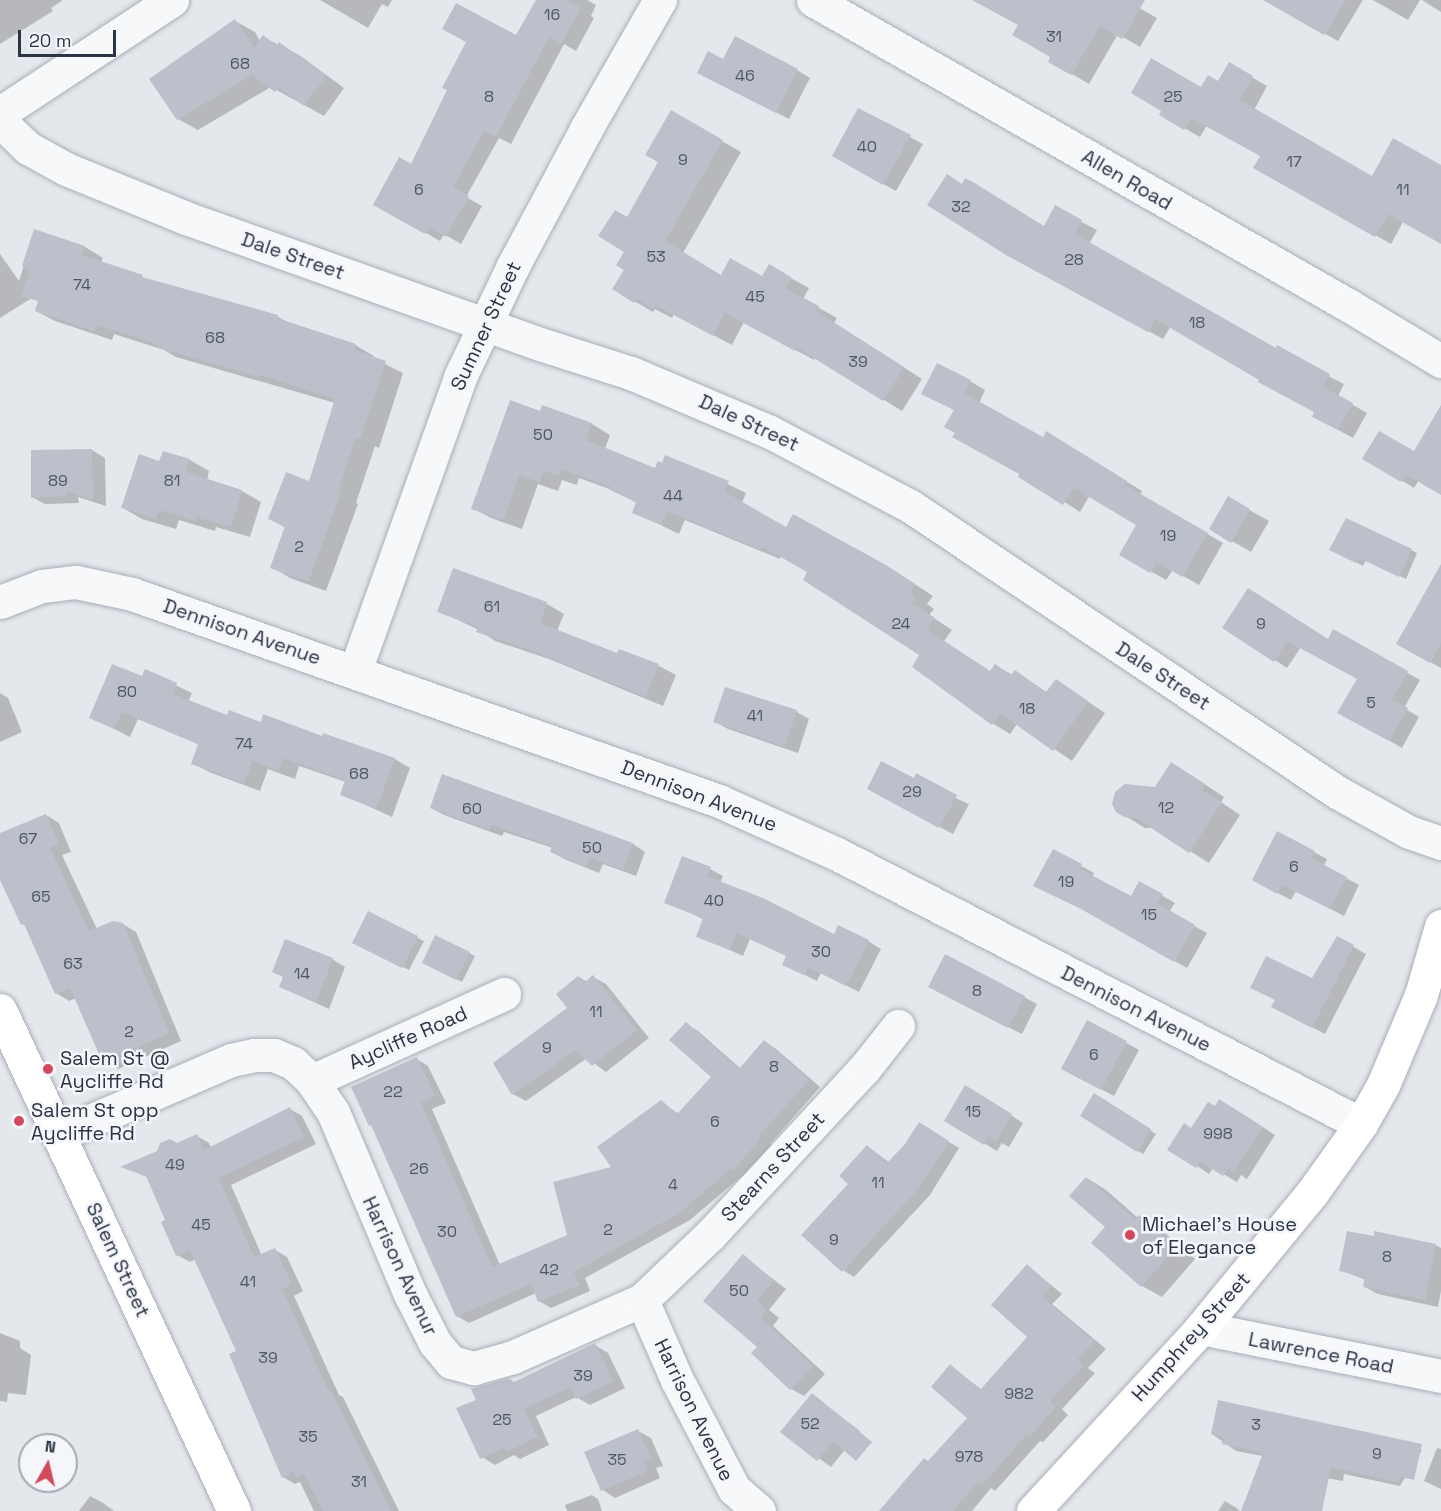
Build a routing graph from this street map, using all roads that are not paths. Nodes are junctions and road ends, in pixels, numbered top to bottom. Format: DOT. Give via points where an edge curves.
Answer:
graph roads {
  1 [pos="171,0"];
  2 [pos="660,0"];
  3 [pos="813,0"];
  4 [pos="0,112"];
  5 [pos="0,121"];
  6 [pos="485,325"];
  7 [pos="1441,361"];
  8 [pos="0,602"];
  9 [pos="355,671"];
  10 [pos="1441,843"];
  11 [pos="1441,926"];
  12 [pos="504,994"];
  13 [pos="1431,997"];
  14 [pos="0,1010"];
  15 [pos="898,1026"];
  16 [pos="312,1081"];
  17 [pos="1361,1124"];
  18 [pos="60,1134"];
  19 [pos="642,1300"];
  20 [pos="1201,1328"];
  21 [pos="1441,1376"];
  22 [pos="234,1511"];
  23 [pos="759,1511"];
  24 [pos="1033,1511"];
  1 -- 4 [label="street"];
  2 -- 6 [label="street, Sumner Street" via="586,129"];
  3 -- 7 [label="street, Allen Road"];
  5 -- 6 [label="street, Dale Street" via="28,148 66,169 186,218"];
  6 -- 9 [label="street, Sumner Street" via="460,376"];
  6 -- 10 [label="street, Dale Street" via="699,400 851,473 910,506 1337,792 1409,832"];
  8 -- 9 [label="street, Dennison Avenue" via="42,586 76,582 103,586"];
  9 -- 17 [label="street, Dennison Avenue" via="757,816"];
  11 -- 13 [label="main road, Humphrey Street"];
  12 -- 16 [label="street, Aycliffe Road"];
  13 -- 17 [label="main road, Humphrey Street"];
  14 -- 18 [label="main road, Salem Street"];
  15 -- 19 [label="street, Stearns Street" via="711,1234"];
  16 -- 18 [label="street" via="293,1063 274,1055 254,1055 231,1060"];
  16 -- 19 [label="street, Harrison Avenur" via="333,1112 410,1294 435,1343 451,1362 474,1368 513,1357"];
  17 -- 20 [label="main road, Humphrey Street" via="1312,1193"];
  18 -- 22 [label="main road, Salem Street"];
  19 -- 23 [label="street, Harrison Avenue" via="677,1380 734,1489"];
  20 -- 21 [label="street, Lawrence Road"];
  20 -- 24 [label="main road, Humphrey Street"];
}
